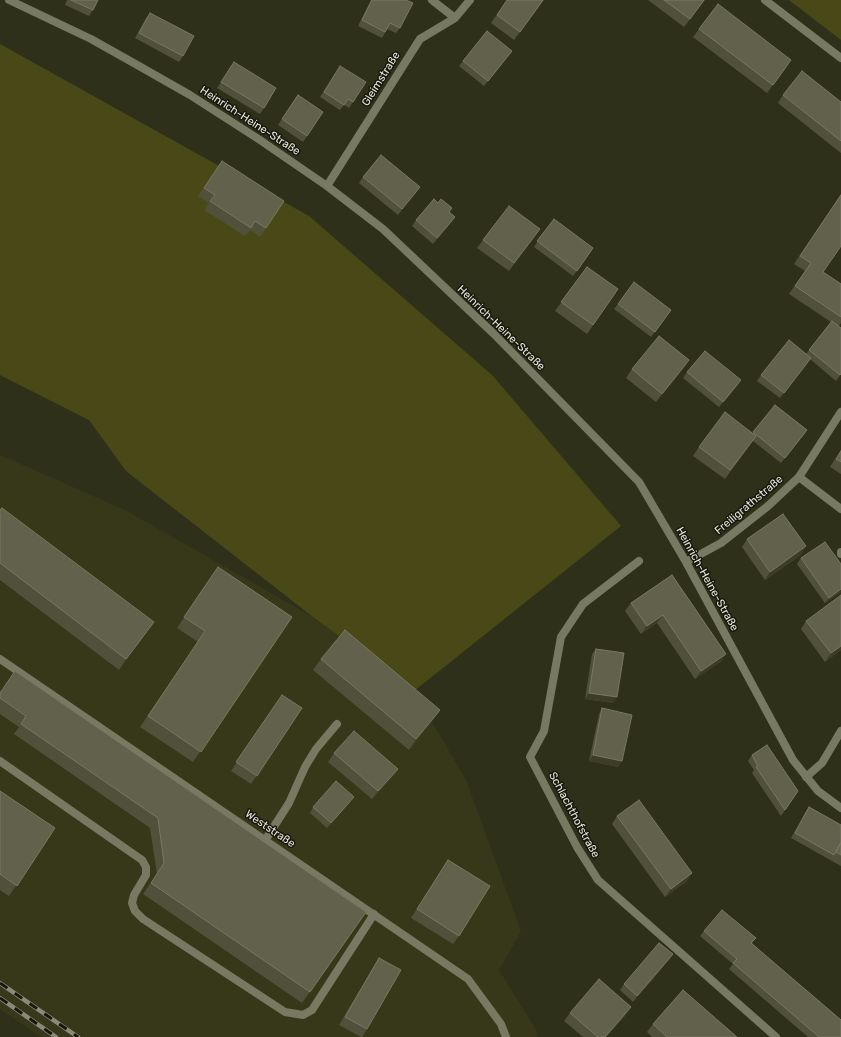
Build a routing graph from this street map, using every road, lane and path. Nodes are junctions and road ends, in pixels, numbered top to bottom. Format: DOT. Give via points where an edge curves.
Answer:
graph roads {
  1 [pos="9,0"];
  2 [pos="432,0"];
  3 [pos="470,0"];
  4 [pos="766,0"];
  5 [pos="455,18"];
  6 [pos="841,58"];
  7 [pos="327,186"];
  8 [pos="841,412"];
  9 [pos="799,477"];
  10 [pos="841,509"];
  11 [pos="639,562"];
  12 [pos="686,562"];
  13 [pos="1,661"];
  14 [pos="337,724"];
  15 [pos="841,731"];
  16 [pos="0,761"];
  17 [pos="806,777"];
  18 [pos="841,808"];
  19 [pos="266,839"];
  20 [pos="374,914"];
  21 [pos="506,1037"];
  22 [pos="776,1037"];
  1 -- 7 [label="street, Heinrich-Heine-Straße" via="91,40 183,91"];
  2 -- 5 [label="street"];
  3 -- 5 [label="street, Gleimstraße"];
  4 -- 6 [label="street"];
  5 -- 7 [label="street, Gleimstraße" via="420,38"];
  7 -- 12 [label="street, Heinrich-Heine-Straße" via="383,229 494,334 639,482"];
  8 -- 9 [label="street, Freiligrathstraße"];
  9 -- 10 [label="street"];
  9 -- 12 [label="street, Freiligrathstraße" via="768,506 721,543"];
  11 -- 22 [label="street, Schlachthofstraße" via="583,604 561,637 544,731 530,757 577,847 598,880"];
  12 -- 17 [label="street, Heinrich-Heine-Straße" via="780,736"];
  13 -- 19 [label="street, Weststraße"];
  14 -- 19 [label="street" via="316,749 289,803"];
  15 -- 17 [label="street" via="822,762"];
  16 -- 20 [label="street" via="142,860 146,867 146,875 132,903 135,911 143,919 285,1012 303,1015 312,1010"];
  17 -- 18 [label="street, Heinrich-Heine-Straße" via="818,791"];
  19 -- 20 [label="street, Weststraße"];
  20 -- 21 [label="street, Weststraße" via="468,979 501,1024"];
}
